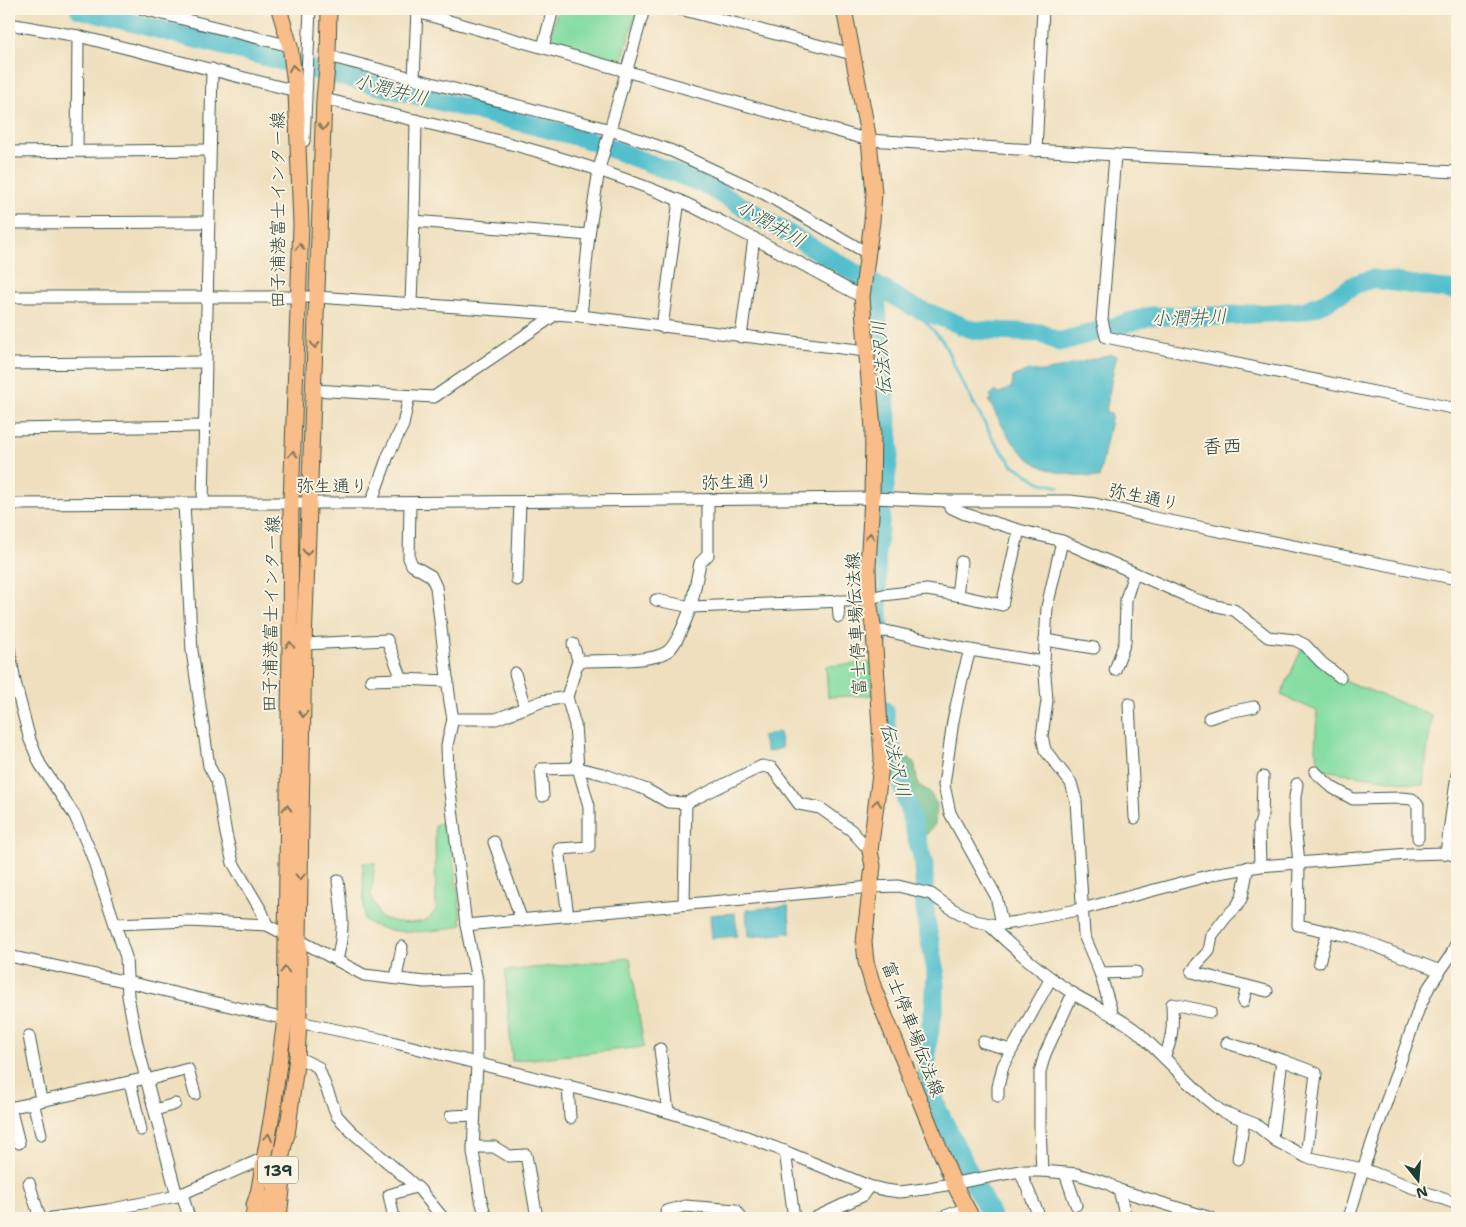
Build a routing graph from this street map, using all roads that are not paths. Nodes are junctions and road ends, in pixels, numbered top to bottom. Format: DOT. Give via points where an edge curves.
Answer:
graph roads {
  1 [pos="145,9"];
  2 [pos="279,9"];
  3 [pos="310,9"];
  4 [pos="329,9"];
  5 [pos="553,9"];
  6 [pos="644,9"];
  7 [pos="680,9"];
  8 [pos="844,9"];
  9 [pos="1043,9"];
  10 [pos="417,10"];
  11 [pos="9,24"];
  12 [pos="78,36"];
  13 [pos="290,46"];
  14 [pos="542,47"];
  15 [pos="852,54"];
  16 [pos="328,56"];
  17 [pos="212,69"];
  18 [pos="627,71"];
  19 [pos="414,78"];
  20 [pos="296,91"];
  21 [pos="324,99"];
  22 [pos="416,120"];
  23 [pos="609,134"];
  24 [pos="869,140"];
  25 [pos="77,150"];
  26 [pos="209,150"];
  27 [pos="1036,151"];
  28 [pos="9,152"];
  29 [pos="1115,155"];
  30 [pos="600,166"];
  31 [pos="1457,172"];
  32 [pos="679,200"];
  33 [pos="414,221"];
  34 [pos="208,222"];
  35 [pos="9,223"];
  36 [pos="301,225"];
  37 [pos="589,235"];
  38 [pos="754,238"];
  39 [pos="867,253"];
  40 [pos="862,294"];
  41 [pos="207,296"];
  42 [pos="299,296"];
  43 [pos="9,297"];
  44 [pos="317,297"];
  45 [pos="410,303"];
  46 [pos="555,315"];
  47 [pos="581,316"];
  48 [pos="662,327"];
  49 [pos="741,337"];
  50 [pos="866,351"];
  51 [pos="205,362"];
  52 [pos="9,364"];
  53 [pos="312,390"];
  54 [pos="409,396"];
  55 [pos="1457,409"];
  56 [pos="204,426"];
  57 [pos="9,429"];
  58 [pos="872,498"];
  59 [pos="708,500"];
  60 [pos="947,501"];
  61 [pos="520,502"];
  62 [pos="184,503"];
  63 [pos="203,503"];
  64 [pos="291,503"];
  65 [pos="308,503"];
  66 [pos="371,503"];
  67 [pos="410,503"];
  68 [pos="9,504"];
  69 [pos="1020,530"];
  70 [pos="1062,541"];
  71 [pos="961,562"];
  72 [pos="1134,574"];
  73 [pos="1457,579"];
  74 [pos="517,580"];
  75 [pos="957,595"];
  76 [pos="875,598"];
  77 [pos="656,600"];
  78 [pos="838,601"];
  79 [pos="692,607"];
  80 [pos="839,617"];
  81 [pos="879,632"];
  82 [pos="1045,640"];
  83 [pos="304,644"];
  84 [pos="573,644"];
  85 [pos="9,648"];
  86 [pos="1094,648"];
  87 [pos="970,650"];
  88 [pos="1044,662"];
  89 [pos="579,663"];
  90 [pos="1115,670"];
  91 [pos="515,673"];
  92 [pos="1340,677"];
  93 [pos="402,679"];
  94 [pos="371,680"];
  95 [pos="448,681"];
  96 [pos="567,697"];
  97 [pos="1129,704"];
  98 [pos="1254,707"];
  99 [pos="525,708"];
  100 [pos="1209,718"];
  101 [pos="453,719"];
  102 [pos="578,768"];
  103 [pos="1316,772"];
  104 [pos="1457,775"];
  105 [pos="1263,777"];
  106 [pos="1297,784"];
  107 [pos="543,796"];
  108 [pos="686,803"];
  109 [pos="1135,818"];
  110 [pos="494,842"];
  111 [pos="1418,847"];
  112 [pos="870,851"];
  113 [pos="1452,854"];
  114 [pos="1299,862"];
  115 [pos="1254,866"];
  116 [pos="338,881"];
  117 [pos="871,887"];
  118 [pos="684,904"];
  119 [pos="1082,909"];
  120 [pos="568,916"];
  121 [pos="522,921"];
  122 [pos="115,924"];
  123 [pos="988,924"];
  124 [pos="1002,924"];
  125 [pos="268,925"];
  126 [pos="466,925"];
  127 [pos="1328,932"];
  128 [pos="292,938"];
  129 [pos="1457,941"];
  130 [pos="402,947"];
  131 [pos="9,956"];
  132 [pos="337,960"];
  133 [pos="1319,962"];
  134 [pos="1440,971"];
  135 [pos="1136,972"];
  136 [pos="1100,973"];
  137 [pos="396,978"];
  138 [pos="1052,978"];
  139 [pos="477,980"];
  140 [pos="128,982"];
  141 [pos="1246,986"];
  142 [pos="1267,991"];
  143 [pos="1073,993"];
  144 [pos="1243,1002"];
  145 [pos="1210,1012"];
  146 [pos="1113,1016"];
  147 [pos="292,1020"];
  148 [pos="29,1036"];
  149 [pos="983,1042"];
  150 [pos="1227,1043"];
  151 [pos="660,1049"];
  152 [pos="1011,1050"];
  153 [pos="297,1057"];
  154 [pos="1164,1057"];
  155 [pos="1282,1060"];
  156 [pos="477,1062"];
  157 [pos="147,1079"];
  158 [pos="130,1082"];
  159 [pos="568,1085"];
  160 [pos="195,1094"];
  161 [pos="998,1096"];
  162 [pos="37,1101"];
  163 [pos="175,1104"];
  164 [pos="9,1108"];
  165 [pos="155,1110"];
  166 [pos="668,1112"];
  167 [pos="474,1114"];
  168 [pos="451,1116"];
  169 [pos="570,1118"];
  170 [pos="1244,1120"];
  171 [pos="288,1123"];
  172 [pos="141,1130"];
  173 [pos="41,1134"];
  174 [pos="1272,1137"];
  175 [pos="19,1143"];
  176 [pos="473,1147"];
  177 [pos="785,1151"];
  178 [pos="1306,1157"];
  179 [pos="264,1158"];
  180 [pos="1238,1159"];
  181 [pos="1042,1170"];
  182 [pos="1363,1170"];
  183 [pos="1020,1171"];
  184 [pos="1065,1173"];
  185 [pos="29,1183"];
  186 [pos="958,1183"];
  187 [pos="869,1186"];
  188 [pos="415,1187"];
  189 [pos="1119,1190"];
  190 [pos="180,1194"];
  191 [pos="258,1194"];
  192 [pos="1457,1204"];
  193 [pos="1076,1205"];
  194 [pos="666,1211"];
  195 [pos="970,1213"];
  196 [pos="108,1214"];
  197 [pos="40,1218"];
  198 [pos="52,1218"];
  199 [pos="189,1218"];
  200 [pos="248,1218"];
  201 [pos="253,1218"];
  202 [pos="268,1218"];
  203 [pos="279,1218"];
  204 [pos="394,1218"];
  205 [pos="444,1218"];
  206 [pos="486,1218"];
  207 [pos="537,1218"];
  208 [pos="740,1218"];
  209 [pos="794,1218"];
  210 [pos="815,1218"];
  211 [pos="940,1218"];
  212 [pos="1040,1218"];
  213 [pos="1126,1218"];
  214 [pos="1212,1218"];
  215 [pos="1349,1218"];
  1 -- 13 [label="street"];
  2 -- 13 [label="main road, 田子浦港富士インター線"];
  3 -- 36 [label="street"];
  4 -- 16 [label="main road, 田子浦港富士インター線"];
  5 -- 14 [label="street"];
  6 -- 18 [label="street"];
  7 -- 15 [label="street"];
  8 -- 15 [label="main road, 富士停車場伝法線"];
  9 -- 27 [label="street"];
  10 -- 14 [label="street"];
  10 -- 19 [label="street"];
  11 -- 12 [label="street"];
  12 -- 17 [label="street"];
  12 -- 25 [label="street"];
  20 -- 13 [label="main road, 田子浦港富士インター線, one-way"];
  14 -- 18 [label="street"];
  15 -- 24 [label="main road, 富士停車場伝法線"];
  16 -- 19 [label="street"];
  16 -- 21 [label="main road, 田子浦港富士インター線"];
  17 -- 20 [label="street"];
  17 -- 26 [label="street"];
  18 -- 23 [label="street"];
  18 -- 24 [label="street"];
  19 -- 23 [label="street"];
  20 -- 36 [label="main road, 田子浦港富士インター線"];
  21 -- 22 [label="street"];
  21 -- 44 [label="main road, 田子浦港富士インター線, one-way"];
  22 -- 30 [label="street"];
  22 -- 33 [label="street"];
  23 -- 30 [label="street"];
  23 -- 39 [label="street" via="672,151 764,194"];
  24 -- 27 [label="street"];
  24 -- 39 [label="main road, 富士停車場伝法線" via="874,193"];
  25 -- 26 [label="street"];
  25 -- 28 [label="street"];
  26 -- 34 [label="street"];
  27 -- 29 [label="street"];
  29 -- 31 [label="street"];
  29 -- 55 [label="street" via="1102,320 1106,337"];
  30 -- 32 [label="street"];
  30 -- 37 [label="street"];
  32 -- 38 [label="street"];
  32 -- 48 [label="street"];
  33 -- 37 [label="street"];
  33 -- 45 [label="street"];
  34 -- 35 [label="street"];
  34 -- 41 [label="street"];
  42 -- 36 [label="main road, 田子浦港富士インター線, one-way"];
  37 -- 47 [label="street"];
  38 -- 40 [label="street"];
  38 -- 49 [label="street"];
  39 -- 40 [label="main road, 富士停車場伝法線"];
  40 -- 50 [label="main road, 富士停車場伝法線"];
  41 -- 42 [label="street"];
  41 -- 43 [label="street"];
  41 -- 51 [label="street"];
  42 -- 44 [label="street"];
  64 -- 42 [label="main road, 田子浦港富士インター線, one-way"];
  44 -- 45 [label="street"];
  44 -- 53 [label="main road, 田子浦港富士インター線, one-way"];
  45 -- 46 [label="street"];
  46 -- 47 [label="street"];
  46 -- 54 [label="street" via="434,397"];
  47 -- 48 [label="street"];
  48 -- 49 [label="street"];
  49 -- 50 [label="street"];
  50 -- 58 [label="main road, 富士停車場伝法線" via="872,429"];
  51 -- 52 [label="street"];
  51 -- 56 [label="street"];
  53 -- 54 [label="street"];
  53 -- 65 [label="main road, 田子浦港富士インター線"];
  54 -- 66 [label="street" via="403,425"];
  56 -- 57 [label="street"];
  56 -- 63 [label="street"];
  58 -- 59 [label="street, 弥生通り"];
  58 -- 60 [label="street, 弥生通り"];
  76 -- 58 [label="main road, 富士停車場伝法線, one-way" via="868,566"];
  59 -- 61 [label="street, 弥生通り"];
  59 -- 79 [label="street" via="708,555 700,563"];
  60 -- 69 [label="street" via="950,507 965,514"];
  60 -- 73 [label="street, 弥生通り" via="1095,504"];
  61 -- 67 [label="street, 弥生通り"];
  61 -- 74 [label="street"];
  62 -- 63 [label="street, 弥生通り"];
  62 -- 68 [label="street, 弥生通り"];
  62 -- 125 [label="street" via="192,651 209,766 217,781 232,863"];
  63 -- 64 [label="street, 弥生通り"];
  64 -- 65 [label="street, 弥生通り"];
  128 -- 64 [label="main road, 田子浦港富士インター線, one-way"];
  65 -- 66 [label="street, 弥生通り"];
  65 -- 83 [label="main road, 田子浦港富士インター線, one-way"];
  66 -- 67 [label="street, 弥生通り"];
  67 -- 95 [label="street" via="408,558 412,565 431,576 436,588"];
  69 -- 70 [label="street"];
  69 -- 75 [label="street" via="1002,604"];
  70 -- 72 [label="street"];
  70 -- 82 [label="street" via="1047,607"];
  71 -- 75 [label="street"];
  72 -- 90 [label="street" via="1126,599 1125,642"];
  72 -- 92 [label="street" via="1208,604 1234,610 1268,637 1305,644 1320,662"];
  75 -- 76 [label="street" via="927,590"];
  76 -- 78 [label="street"];
  76 -- 81 [label="main road, 富士停車場伝法線"];
  77 -- 79 [label="street"];
  78 -- 79 [label="street"];
  78 -- 80 [label="street"];
  79 -- 89 [label="street" via="675,642 660,656"];
  81 -- 87 [label="street"];
  112 -- 81 [label="main road, 富士停車場伝法線, one-way" via="882,760"];
  82 -- 86 [label="street"];
  82 -- 88 [label="street"];
  83 -- 93 [label="street" via="386,640"];
  83 -- 128 [label="main road, 田子浦港富士インター線, one-way"];
  84 -- 89 [label="street"];
  85 -- 122 [label="street" via="30,740 40,764 75,816"];
  87 -- 88 [label="street"];
  87 -- 124 [label="street" via="953,721 944,785 950,813 996,896"];
  88 -- 119 [label="street" via="1047,701 1042,736 1045,750 1071,783 1076,801"];
  89 -- 96 [label="street"];
  91 -- 99 [label="street"];
  93 -- 94 [label="street"];
  93 -- 95 [label="street"];
  95 -- 101 [label="street"];
  96 -- 99 [label="street"];
  96 -- 102 [label="street" via="575,725"];
  97 -- 109 [label="street"];
  98 -- 100 [label="street"];
  99 -- 101 [label="street" via="496,719"];
  101 -- 126 [label="street" via="447,746 448,775"];
  102 -- 107 [label="street" via="541,769"];
  102 -- 108 [label="street" via="647,790 668,802"];
  102 -- 120 [label="street" via="589,806 589,847 559,849"];
  103 -- 111 [label="street" via="1353,799 1412,800 1418,805"];
  104 -- 113 [label="street"];
  105 -- 115 [label="street" via="1262,818"];
  106 -- 114 [label="street" via="1295,826"];
  108 -- 112 [label="street" via="762,766 772,768 799,804 820,808 851,830"];
  108 -- 118 [label="street"];
  110 -- 121 [label="street"];
  111 -- 113 [label="street"];
  111 -- 114 [label="street"];
  112 -- 117 [label="main road, 富士停車場伝法線" via="873,866"];
  114 -- 115 [label="street"];
  114 -- 127 [label="street" via="1298,925"];
  115 -- 119 [label="street"];
  115 -- 141 [label="street" via="1237,906 1212,935 1209,951 1192,972"];
  116 -- 132 [label="street" via="343,930"];
  117 -- 118 [label="street"];
  117 -- 123 [label="street" via="898,886 931,894 952,909"];
  117 -- 186 [label="main road, 富士停車場伝法線" via="864,942 866,962 874,989"];
  118 -- 120 [label="street"];
  119 -- 124 [label="street"];
  119 -- 136 [label="street" via="1084,935"];
  120 -- 121 [label="street"];
  121 -- 126 [label="street"];
  122 -- 125 [label="street" via="188,921"];
  122 -- 140 [label="street" via="126,956"];
  123 -- 124 [label="street"];
  123 -- 138 [label="street" via="1014,950"];
  125 -- 128 [label="street"];
  126 -- 139 [label="street"];
  127 -- 133 [label="street"];
  127 -- 134 [label="street" via="1352,937"];
  128 -- 132 [label="street"];
  128 -- 147 [label="main road, 田子浦港富士インター線"];
  129 -- 134 [label="street"];
  130 -- 137 [label="street"];
  131 -- 140 [label="street"];
  132 -- 137 [label="street" via="364,975"];
  134 -- 182 [label="street" via="1419,1008"];
  135 -- 136 [label="street"];
  136 -- 146 [label="street"];
  137 -- 139 [label="street" via="425,982"];
  138 -- 143 [label="street"];
  138 -- 152 [label="street"];
  139 -- 156 [label="street"];
  140 -- 147 [label="street"];
  140 -- 157 [label="street" via="137,1044"];
  141 -- 142 [label="street"];
  141 -- 144 [label="street"];
  143 -- 146 [label="street"];
  143 -- 181 [label="street" via="1040,1072"];
  145 -- 154 [label="street" via="1172,1004 1173,1029"];
  146 -- 154 [label="street" via="1128,1023"];
  147 -- 153 [label="main road, 田子浦港富士インター線"];
  147 -- 156 [label="street"];
  179 -- 147 [label="main road, 田子浦港富士インター線, one-way"];
  148 -- 162 [label="street"];
  149 -- 152 [label="street"];
  150 -- 155 [label="street"];
  151 -- 166 [label="street"];
  152 -- 161 [label="street" via="1002,1066"];
  153 -- 171 [label="main road, 田子浦港富士インター線"];
  153 -- 188 [label="street" via="318,1067 337,1116"];
  154 -- 170 [label="street" via="1213,1104"];
  155 -- 174 [label="street"];
  155 -- 178 [label="street" via="1316,1073"];
  156 -- 159 [label="street"];
  156 -- 167 [label="street"];
  157 -- 158 [label="street"];
  157 -- 160 [label="street" via="188,1069"];
  157 -- 165 [label="street"];
  158 -- 162 [label="street"];
  158 -- 172 [label="street"];
  159 -- 166 [label="street"];
  159 -- 169 [label="street"];
  162 -- 164 [label="street"];
  162 -- 173 [label="street"];
  163 -- 165 [label="street"];
  164 -- 175 [label="street"];
  165 -- 190 [label="street"];
  166 -- 177 [label="street"];
  167 -- 168 [label="street"];
  167 -- 176 [label="street"];
  170 -- 174 [label="street"];
  170 -- 180 [label="street"];
  171 -- 202 [label="highway, 139"];
  171 -- 203 [label="main road, 田子浦港富士インター線"];
  174 -- 178 [label="street"];
  176 -- 206 [label="street"];
  176 -- 207 [label="street" via="494,1147 509,1156 526,1156"];
  177 -- 187 [label="street"];
  177 -- 209 [label="street"];
  178 -- 182 [label="street"];
  179 -- 190 [label="street"];
  179 -- 191 [label="main road, 田子浦港富士インター線"];
  181 -- 183 [label="street"];
  181 -- 184 [label="street"];
  182 -- 192 [label="street"];
  182 -- 215 [label="street"];
  183 -- 186 [label="street"];
  183 -- 212 [label="street"];
  184 -- 189 [label="street" via="1106,1183"];
  184 -- 193 [label="street"];
  185 -- 197 [label="street"];
  186 -- 187 [label="street" via="900,1192"];
  186 -- 195 [label="main road, 富士停車場伝法線"];
  187 -- 210 [label="street" via="862,1196"];
  188 -- 204 [label="street" via="389,1195"];
  188 -- 205 [label="street"];
  189 -- 213 [label="street"];
  189 -- 214 [label="street"];
  190 -- 196 [label="street"];
  190 -- 199 [label="street"];
  191 -- 200 [label="main road, 田子浦港富士インター線"];
  191 -- 201 [label="highway, 139"];
  194 -- 208 [label="street" via="685,1206 736,1210"];
  195 -- 211 [label="street"];
  196 -- 198 [label="street"];
}
